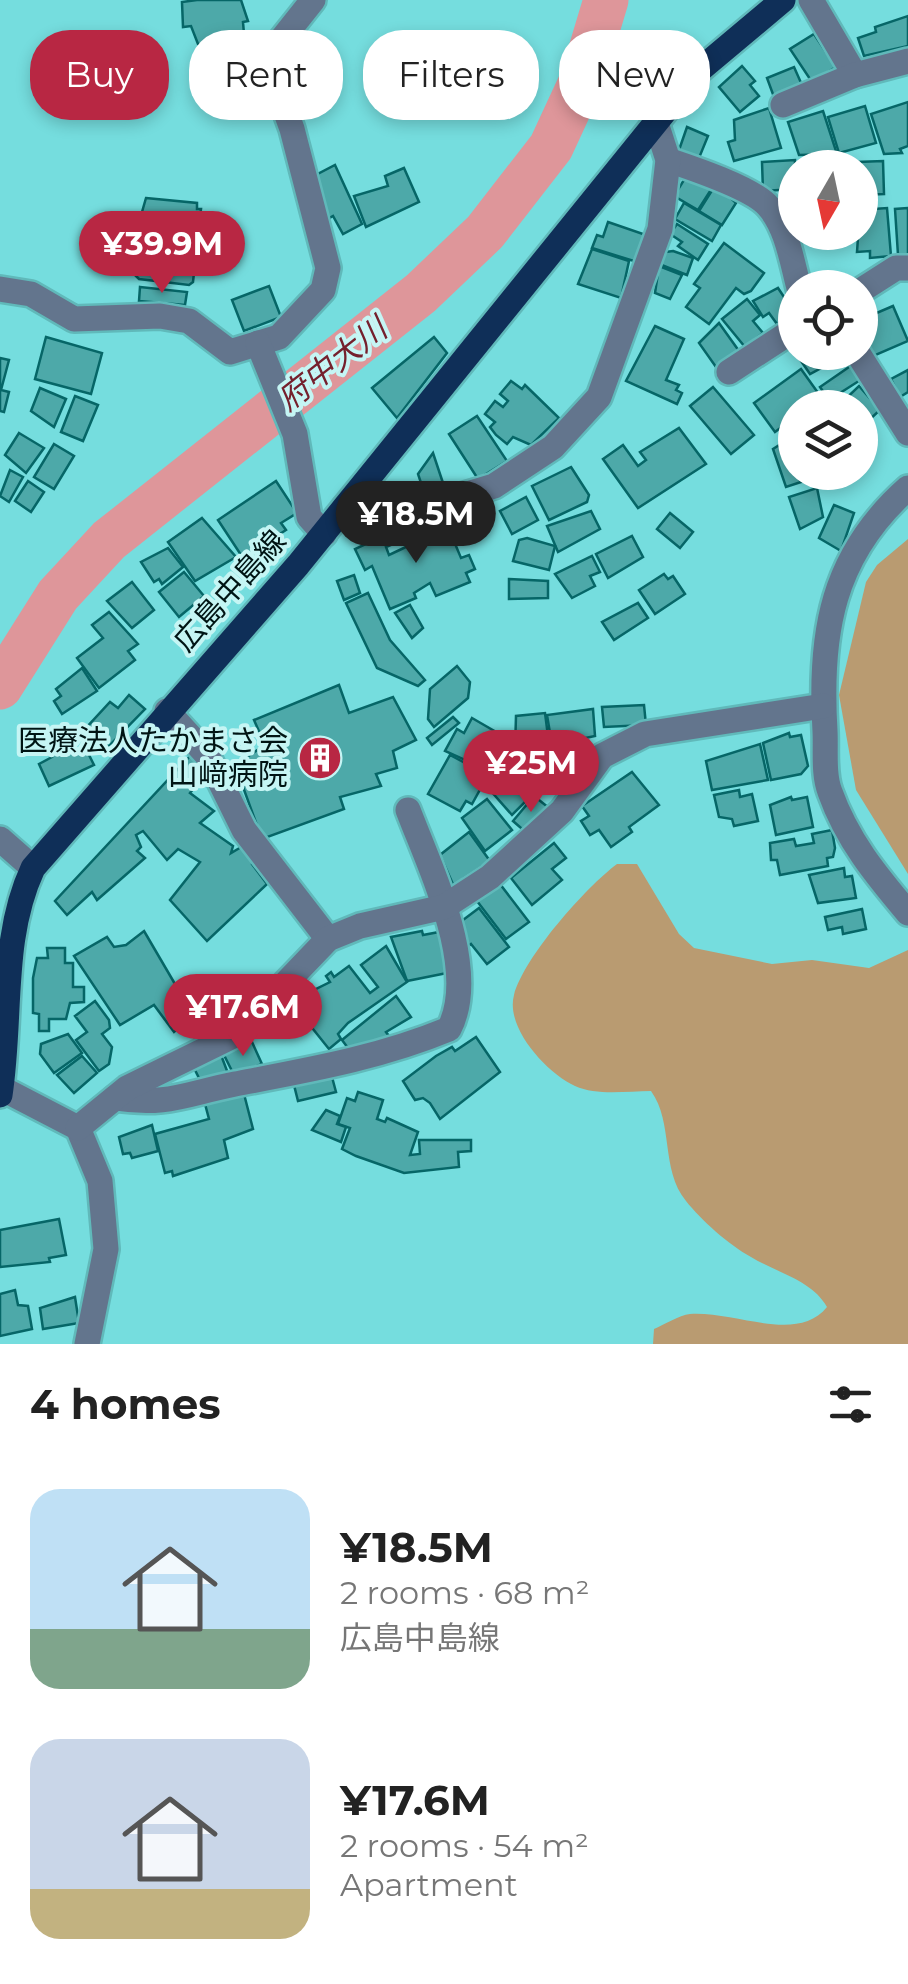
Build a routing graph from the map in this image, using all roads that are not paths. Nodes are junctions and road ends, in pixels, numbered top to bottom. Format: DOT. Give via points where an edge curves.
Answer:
graph roads {
  1 [pos="313,0"];
  2 [pos="783,0"];
  3 [pos="811,0"];
  4 [pos="908,62"];
  5 [pos="855,75"];
  6 [pos="783,105"];
  7 [pos="656,123"];
  8 [pos="668,160"];
  9 [pos="908,268"];
  10 [pos="794,270"];
  11 [pos="878,280"];
  12 [pos="0,289"];
  13 [pos="778,341"];
  14 [pos="260,349"];
  15 [pos="868,370"];
  16 [pos="729,372"];
  17 [pos="908,432"];
  18 [pos="908,488"];
  19 [pos="346,508"];
  20 [pos="324,534"];
  21 [pos="823,706"];
  22 [pos="167,710"];
  23 [pos="408,810"];
  24 [pos="0,839"];
  25 [pos="33,868"];
  26 [pos="444,906"];
  27 [pos="908,913"];
  28 [pos="328,939"];
  29 [pos="0,1091"];
  30 [pos="115,1098"];
  31 [pos="78,1128"];
  32 [pos="87,1344"];
  1 -- 14 [label="street" via="269,65 328,268 324,290 280,338"];
  2 -- 7 [label="main road, 広島中島線" via="696,74"];
  3 -- 5 [label="street"];
  4 -- 5 [label="street"];
  5 -- 6 [label="street"];
  7 -- 8 [label="street"];
  7 -- 19 [label="main road, 広島中島線"];
  8 -- 10 [label="street" via="716,176 767,205"];
  8 -- 19 [label="street" via="660,229 599,397 554,447 494,486 372,523"];
  9 -- 11 [label="street"];
  12 -- 14 [label="street" via="30,294 74,319 160,316 190,321 230,352"];
  13 -- 16 [label="street"];
  14 -- 20 [label="street" via="295,434 309,517"];
  15 -- 17 [label="street"];
  18 -- 21 [label="street" via="856,544 826,628"];
  19 -- 20 [label="main road, 広島中島線"];
  20 -- 22 [label="main road, 広島中島線"];
  21 -- 26 [label="street" via="645,734 602,756 562,811 490,877"];
  21 -- 27 [label="street" via="828,788 860,856"];
  22 -- 25 [label="main road, 広島中島線"];
  22 -- 28 [label="street" via="207,755 253,842"];
  23 -- 26 [label="street"];
  24 -- 25 [label="street"];
  25 -- 29 [label="main road, 広島中島線" via="8,916 2,953"];
  26 -- 28 [label="street"];
  26 -- 30 [label="street" via="461,987 449,1029 336,1067 157,1104"];
  28 -- 30 [label="street" via="237,1034"];
  29 -- 31 [label="street"];
  30 -- 31 [label="street"];
  31 -- 32 [label="street" via="100,1182 106,1249"];
}
